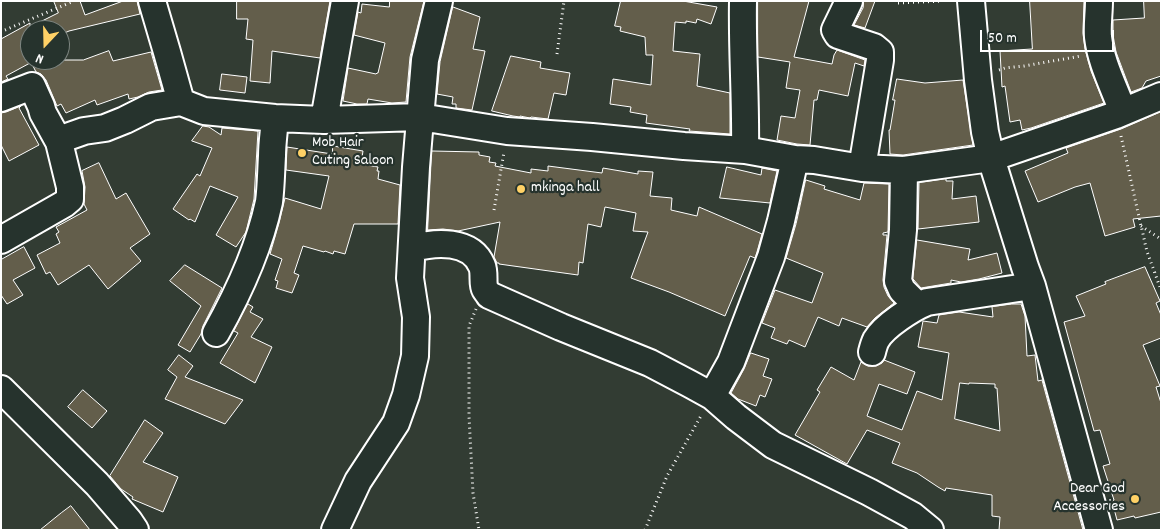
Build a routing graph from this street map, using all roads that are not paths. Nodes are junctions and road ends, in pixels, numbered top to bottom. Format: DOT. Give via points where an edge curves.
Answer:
graph roads {
  1 [pos="152,1"];
  2 [pos="345,1"];
  3 [pos="439,1"];
  4 [pos="743,1"];
  5 [pos="849,1"];
  6 [pos="971,1"];
  7 [pos="1099,1"];
  8 [pos="1161,96"];
  9 [pos="1,98"];
  10 [pos="180,102"];
  11 [pos="1120,114"];
  12 [pos="420,117"];
  13 [pos="275,118"];
  14 [pos="324,120"];
  15 [pos="59,142"];
  16 [pos="745,150"];
  17 [pos="991,158"];
  18 [pos="795,159"];
  19 [pos="862,168"];
  20 [pos="904,170"];
  21 [pos="1,240"];
  22 [pos="413,248"];
  23 [pos="1032,286"];
  24 [pos="918,306"];
  25 [pos="216,333"];
  26 [pos="872,352"];
  27 [pos="2,391"];
  28 [pos="712,396"];
  29 [pos="135,530"];
  30 [pos="335,530"];
  31 [pos="930,530"];
  32 [pos="1099,530"];
  1 -- 10 [label="street"];
  2 -- 14 [label="street"];
  3 -- 12 [label="street" via="425,60"];
  4 -- 16 [label="street"];
  5 -- 19 [label="street" via="835,30 838,35 880,52"];
  6 -- 17 [label="street" via="978,80"];
  7 -- 11 [label="street" via="1098,36"];
  8 -- 11 [label="street"];
  9 -- 15 [label="street" via="32,86"];
  10 -- 13 [label="street" via="204,111"];
  10 -- 15 [label="street" via="151,107 105,128 84,131"];
  11 -- 17 [label="street"];
  12 -- 14 [label="street"];
  12 -- 16 [label="street" via="507,132"];
  12 -- 22 [label="street"];
  13 -- 14 [label="street"];
  13 -- 25 [label="street" via="269,201 260,237"];
  15 -- 21 [label="street" via="70,199"];
  16 -- 18 [label="street"];
  17 -- 20 [label="street"];
  17 -- 23 [label="street"];
  18 -- 19 [label="street"];
  18 -- 28 [label="street" via="771,257 731,362"];
  19 -- 20 [label="street"];
  20 -- 24 [label="street" via="898,281"];
  22 -- 28 [label="street" via="434,244 460,246 479,260 484,287 489,295 650,363"];
  22 -- 30 [label="street" via="410,278 416,317 415,356 406,395 396,423 358,482"];
  23 -- 24 [label="street"];
  23 -- 32 [label="street"];
  24 -- 26 [label="street" via="888,327 876,340"];
  27 -- 29 [label="street" via="97,484 130,520"];
  28 -- 31 [label="street" via="773,445 869,492 913,516"];
}
